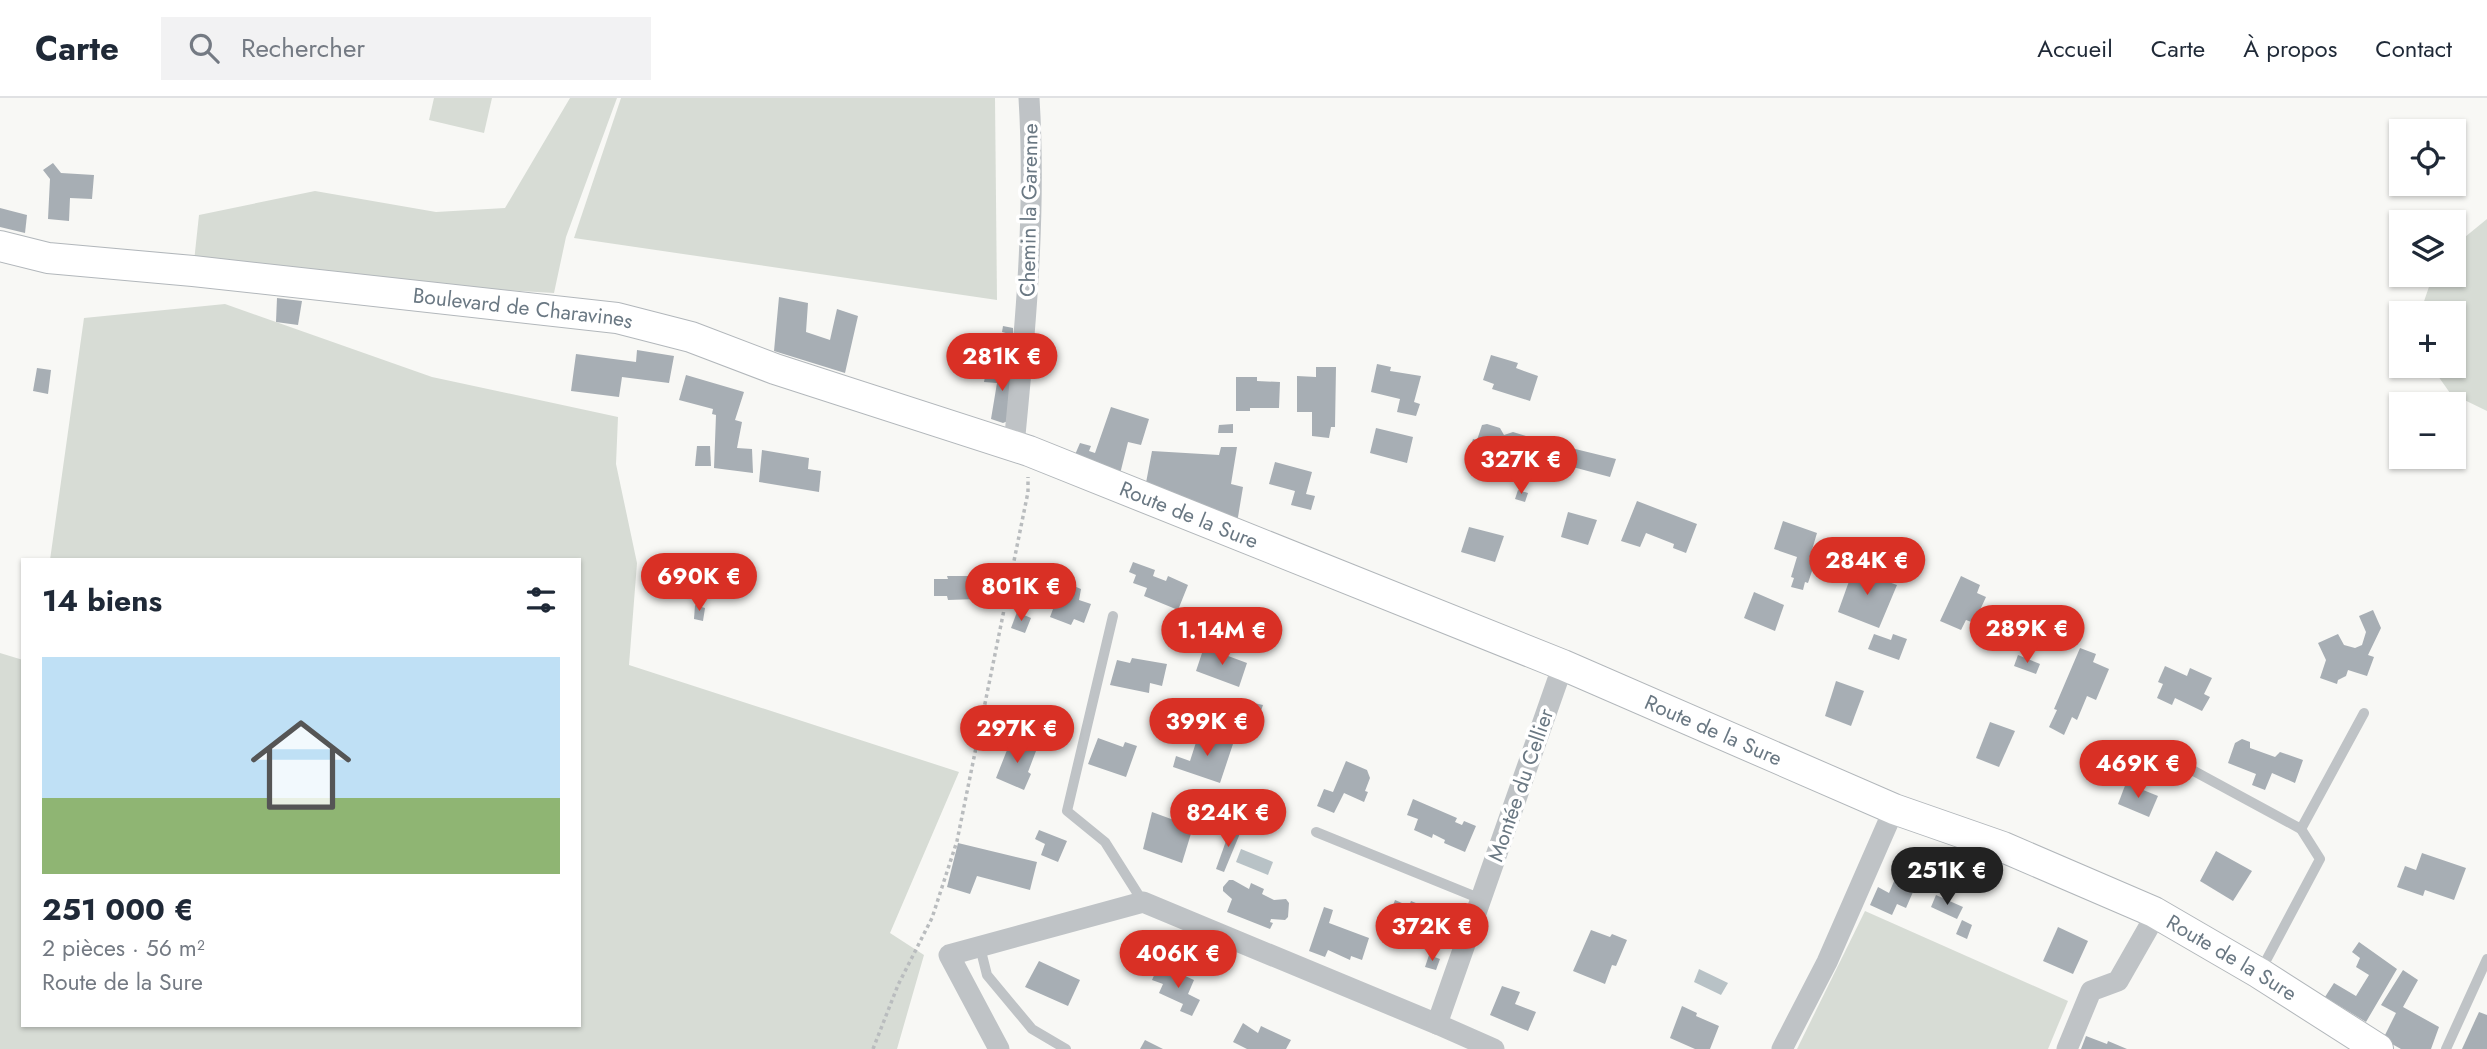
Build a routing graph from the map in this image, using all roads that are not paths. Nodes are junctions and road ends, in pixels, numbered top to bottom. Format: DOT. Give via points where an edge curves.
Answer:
graph roads {
  1 [pos="1029,98"];
  2 [pos="0,246"];
  3 [pos="1020,448"];
  4 [pos="1113,616"];
  5 [pos="1563,665"];
  6 [pos="2364,713"];
  7 [pos="2192,770"];
  8 [pos="1894,809"];
  9 [pos="2301,829"];
  10 [pos="1316,832"];
  11 [pos="1481,899"];
  12 [pos="1143,902"];
  13 [pos="2154,912"];
  14 [pos="980,947"];
  15 [pos="2487,959"];
  16 [pos="2259,973"];
  17 [pos="1437,1024"];
  18 [pos="999,1049"];
  19 [pos="1066,1049"];
  20 [pos="1494,1049"];
  21 [pos="1782,1049"];
  22 [pos="2067,1049"];
  23 [pos="2378,1049"];
  24 [pos="2446,1049"];
  1 -- 3 [label="street, Chemin la Garenne" via="1028,304 1015,435"];
  2 -- 3 [label="main road, Boulevard de Charavines" via="48,258 617,318 691,337"];
  3 -- 5 [label="main road, Route de la Sure"];
  4 -- 12 [label="lane" via="1067,811 1105,842"];
  5 -- 8 [label="main road, Route de la Sure"];
  5 -- 11 [label="street, Montée du Cellier"];
  6 -- 9 [label="lane"];
  7 -- 9 [label="lane"];
  8 -- 13 [label="main road, Route de la Sure" via="2003,847"];
  8 -- 21 [label="street" via="1827,962"];
  9 -- 16 [label="lane" via="2320,859"];
  10 -- 11 [label="lane"];
  11 -- 17 [label="street, Montée du Cellier"];
  12 -- 14 [label="street"];
  12 -- 17 [label="street"];
  13 -- 16 [label="main road, Route de la Sure"];
  13 -- 22 [label="street" via="2118,981 2091,991"];
  14 -- 18 [label="street" via="949,955"];
  14 -- 19 [label="lane" via="987,975 1032,1029"];
  15 -- 24 [label="lane"];
  16 -- 23 [label="main road, Route de la Sure"];
  17 -- 20 [label="street"];
}
